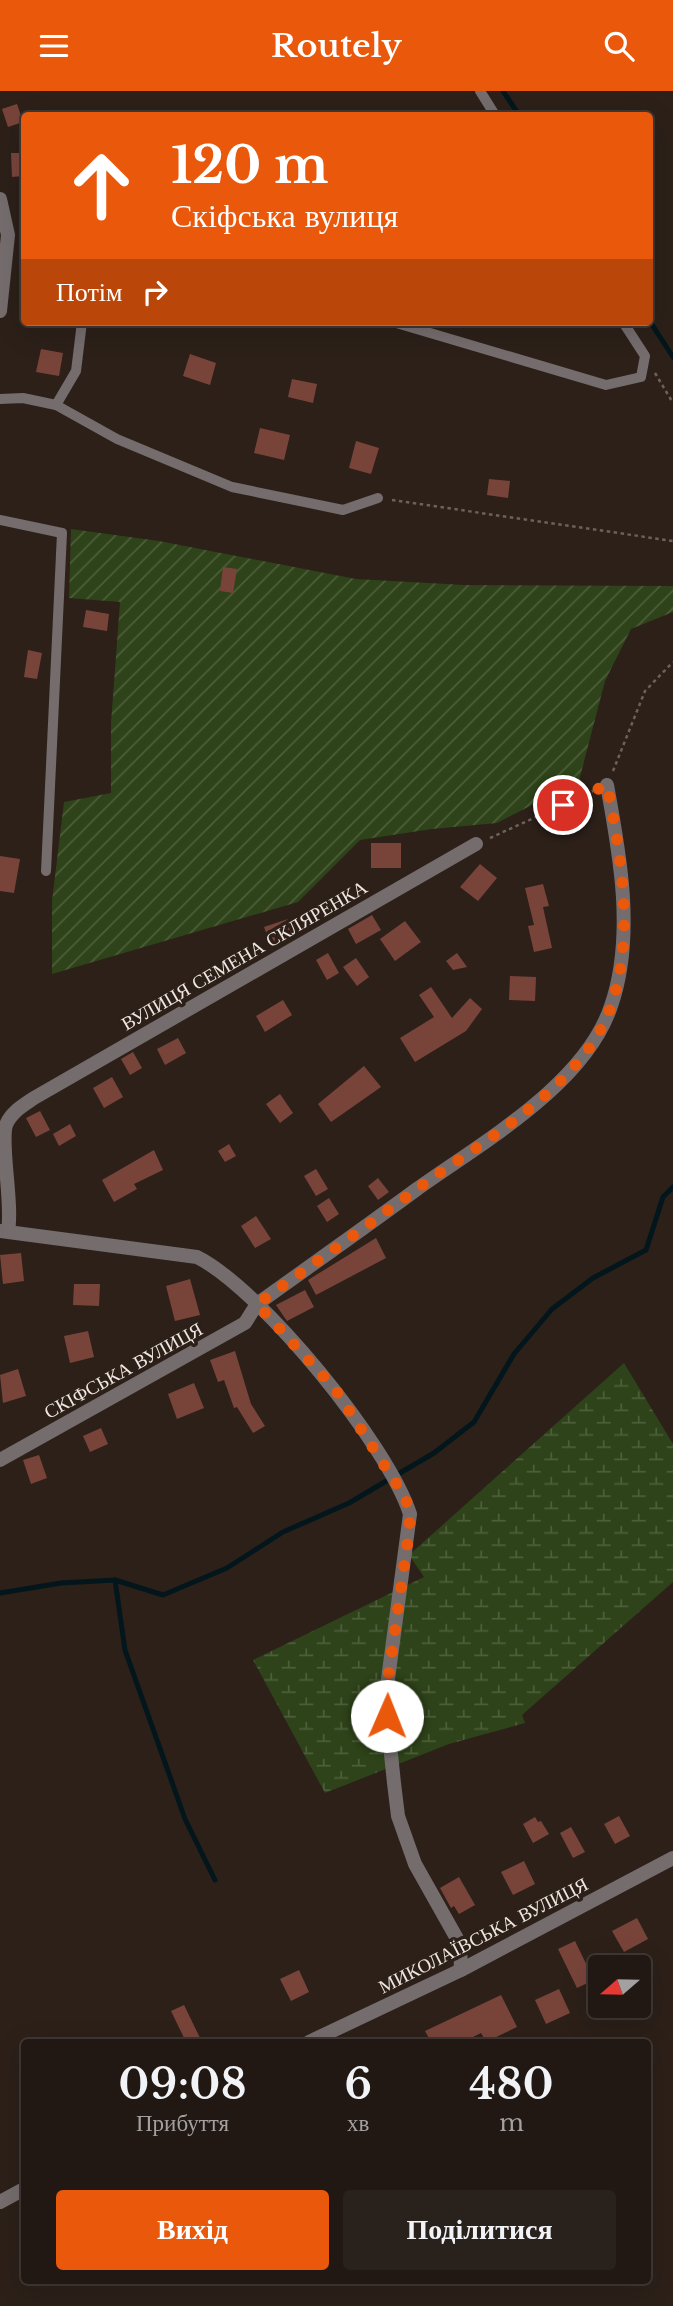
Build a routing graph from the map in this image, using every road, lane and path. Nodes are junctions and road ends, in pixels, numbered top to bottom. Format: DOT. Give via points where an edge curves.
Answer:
graph roads {
  1 [pos="480,91"];
  2 [pos="493,112"];
  3 [pos="0,199"];
  4 [pos="4,234"];
  5 [pos="0,311"];
  6 [pos="82,326"];
  7 [pos="407,326"];
  8 [pos="626,326"];
  9 [pos="645,356"];
  10 [pos="0,399"];
  11 [pos="673,403"];
  12 [pos="56,405"];
  13 [pos="378,498"];
  14 [pos="0,520"];
  15 [pos="673,541"];
  16 [pos="673,662"];
  17 [pos="607,785"];
  18 [pos="476,844"];
  19 [pos="46,871"];
  20 [pos="4,1231"];
  21 [pos="257,1304"];
  22 [pos="0,1460"];
  23 [pos="673,1858"];
  24 [pos="461,1970"];
  25 [pos="315,2039"];
  26 [pos="21,2191"];
  27 [pos="0,2202"];
  1 -- 2 [label="lane"];
  3 -- 4 [label="street"];
  4 -- 5 [label="street"];
  6 -- 12 [label="lane" via="76,372"];
  7 -- 9 [label="lane" via="606,385 641,376"];
  8 -- 9 [label="lane"];
  9 -- 11 [label="path"];
  10 -- 12 [label="lane"];
  12 -- 13 [label="lane" via="117,439 232,487 343,510"];
  13 -- 15 [label="path"];
  14 -- 19 [label="lane" via="62,533"];
  16 -- 17 [label="path" via="645,691"];
  17 -- 18 [label="path"];
  17 -- 21 [label="street, СКІФСЬКА ВУЛИЦЯ" via="618,841 623,915 619,978 596,1038 559,1082 505,1126"];
  18 -- 20 [label="street, ВУЛИЦЯ СЕМЕНА СКЛЯРЕНКА" via="13,1113 5,1127 11,1213"];
  20 -- 21 [label="street" via="197,1257 217,1266"];
  21 -- 22 [label="street, СКІФСЬКА ВУЛИЦЯ" via="244,1323 216,1341"];
  21 -- 24 [label="street" via="335,1389 405,1497 409,1532 387,1716 398,1817 415,1864 460,1944"];
  23 -- 24 [label="street, МИКОЛАЇВСЬКА ВУЛИЦЯ"];
  24 -- 25 [label="street, МИКОЛАЇВСЬКА ВУЛИЦЯ"];
  26 -- 27 [label="street"];
}
